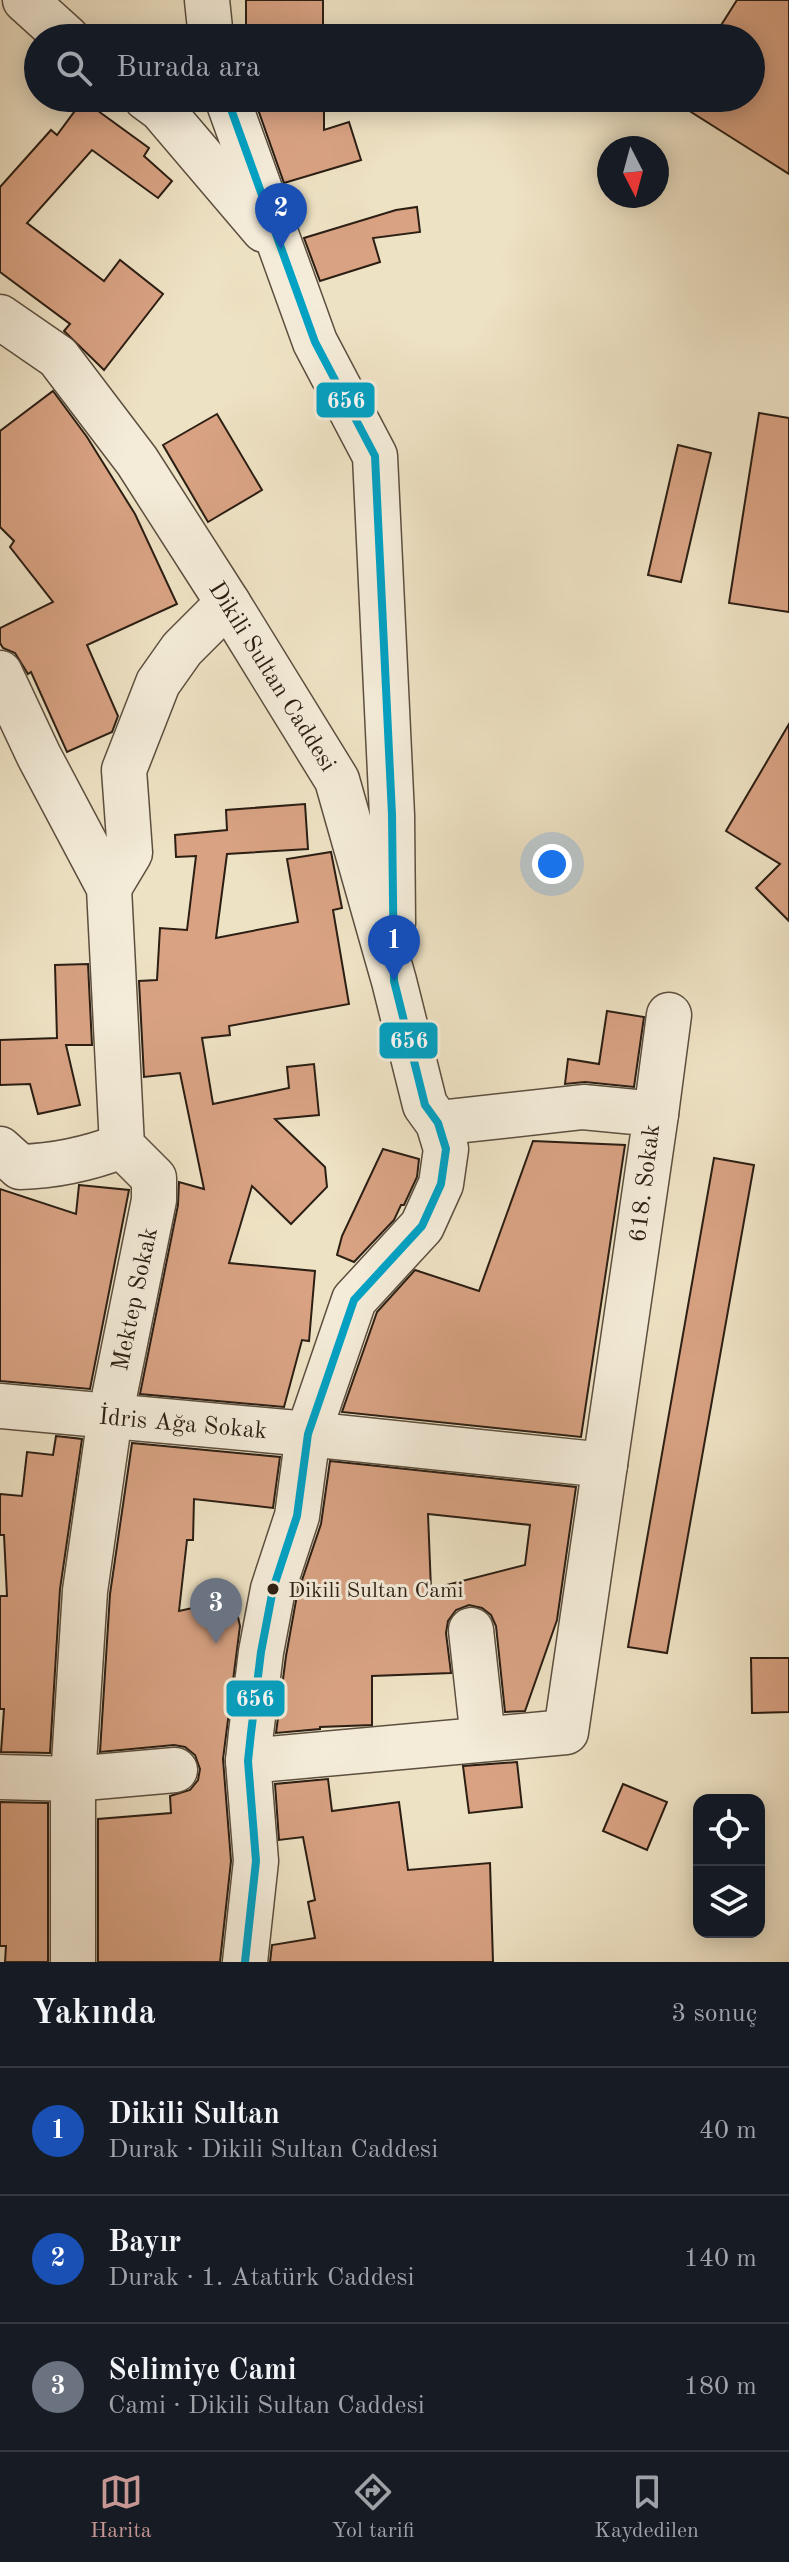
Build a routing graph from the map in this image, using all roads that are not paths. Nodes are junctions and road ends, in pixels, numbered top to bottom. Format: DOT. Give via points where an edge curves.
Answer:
graph roads {
  1 [pos="25,0"];
  2 [pos="207,0"];
  3 [pos="52,24"];
  4 [pos="210,24"];
  5 [pos="164,112"];
  6 [pos="232,112"];
  7 [pos="281,249"];
  8 [pos="0,317"];
  9 [pos="228,603"];
  10 [pos="0,673"];
  11 [pos="109,888"];
  12 [pos="394,981"];
  13 [pos="669,1015"];
  14 [pos="656,1114"];
  15 [pos="438,1123"];
  16 [pos="122,1146"];
  17 [pos="0,1149"];
  18 [pos="0,1406"];
  19 [pos="110,1417"];
  20 [pos="308,1434"];
  21 [pos="605,1465"];
  22 [pos="471,1630"];
  23 [pos="483,1739"];
  24 [pos="248,1761"];
  25 [pos="175,1770"];
  26 [pos="0,1777"];
  27 [pos="73,1779"];
  28 [pos="73,1962"];
  29 [pos="245,1962"];
  1 -- 3 [label="street"];
  2 -- 4 [label="street"];
  5 -- 7 [label="street"];
  6 -- 7 [label="street"];
  7 -- 12 [label="street" via="315,342 375,456 392,815"];
  8 -- 9 [label="street, Dikili Sultan Caddesi" via="58,357 137,461"];
  9 -- 11 [label="street" via="182,649 158,683 124,770 130,853"];
  9 -- 12 [label="street, Dikili Sultan Caddesi" via="337,780"];
  10 -- 11 [label="street"];
  11 -- 16 [label="street"];
  12 -- 15 [label="street, Dikili Sultan Caddesi" via="425,1105"];
  13 -- 14 [label="street"];
  14 -- 15 [label="street, 618. Sokak" via="583,1107"];
  14 -- 21 [label="street, 618. Sokak"];
  15 -- 20 [label="street, Dikili Sultan Caddesi" via="446,1149 441,1184 422,1226 354,1300"];
  16 -- 17 [label="street" via="92,1158 20,1167"];
  16 -- 19 [label="street, Mektep Sokak" via="154,1178 154,1200"];
  18 -- 19 [label="street, İdris Ağa Sokak"];
  19 -- 20 [label="street, İdris Ağa Sokak"];
  19 -- 27 [label="street, Mektep Sokak" via="85,1591"];
  20 -- 21 [label="street, İdris Ağa Sokak"];
  20 -- 24 [label="street, Dikili Sultan Caddesi" via="297,1516 273,1589 261,1652"];
  21 -- 23 [label="street, 618. Sokak" via="566,1732"];
  22 -- 23 [label="street"];
  23 -- 24 [label="street"];
  24 -- 29 [label="street, Dikili Sultan Caddesi" via="256,1861"];
  25 -- 27 [label="street"];
  26 -- 27 [label="street"];
  27 -- 28 [label="street, Mektep Sokak"];
}
